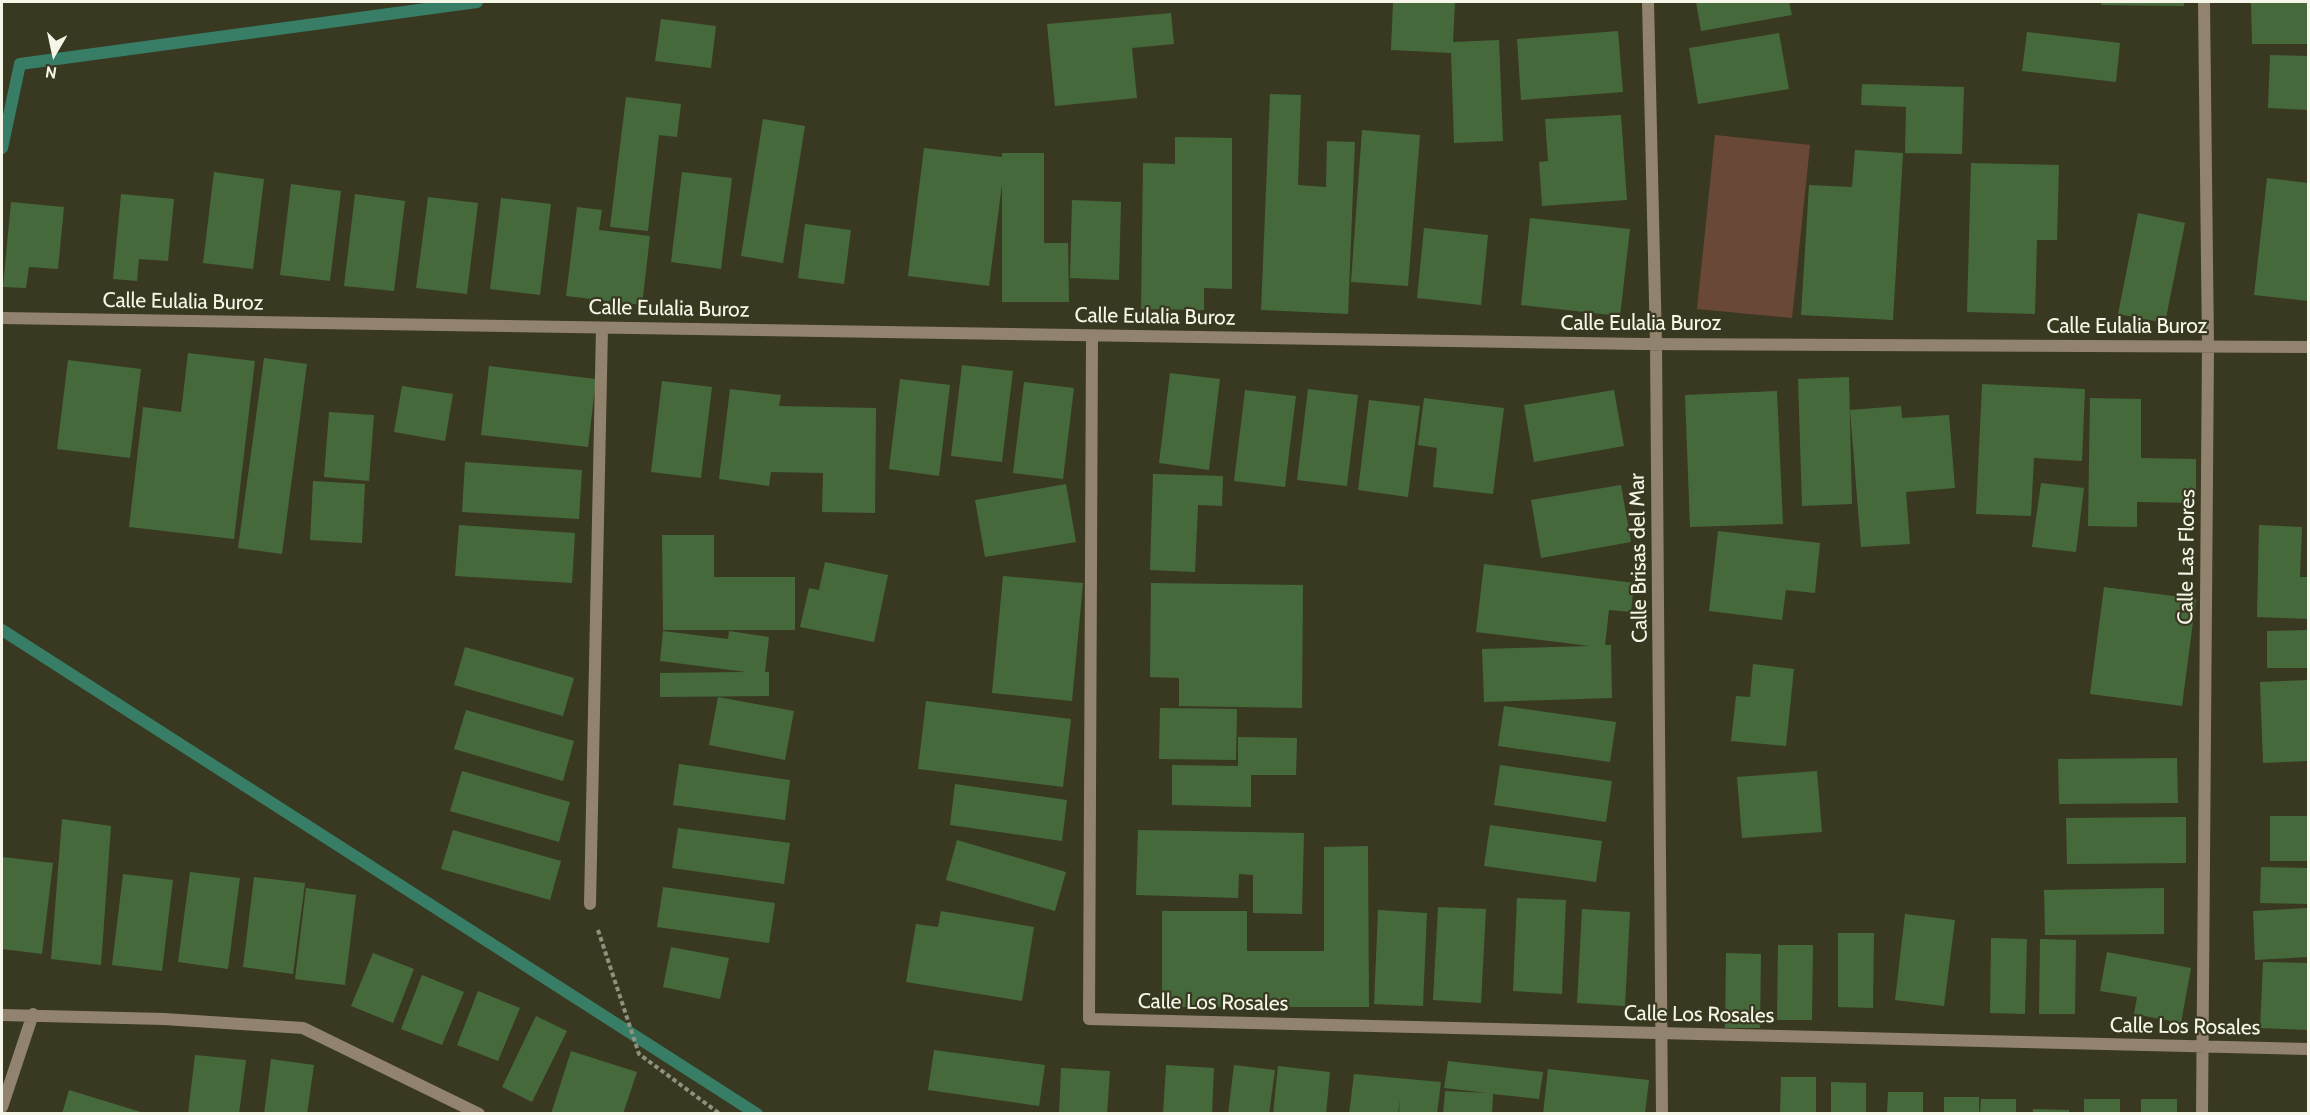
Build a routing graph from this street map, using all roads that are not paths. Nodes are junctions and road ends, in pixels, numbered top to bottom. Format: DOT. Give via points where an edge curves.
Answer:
graph roads {
  1 [pos="1648,2"];
  2 [pos="2204,2"];
  3 [pos="2,318"];
  4 [pos="602,328"];
  5 [pos="1092,336"];
  6 [pos="1656,344"];
  7 [pos="2208,347"];
  8 [pos="2308,347"];
  9 [pos="590,904"];
  10 [pos="33,1014"];
  11 [pos="2,1016"];
  12 [pos="1663,1033"];
  13 [pos="2201,1047"];
  14 [pos="2308,1049"];
  15 [pos="2,1107"];
  16 [pos="479,1113"];
  17 [pos="1662,1113"];
  18 [pos="2202,1113"];
  1 -- 6 [label="street, Calle Brisas del Mar"];
  2 -- 7 [label="street, Calle Las Flores"];
  3 -- 4 [label="street, Calle Eulalia Buroz"];
  4 -- 5 [label="street, Calle Eulalia Buroz"];
  4 -- 9 [label="street"];
  5 -- 6 [label="street, Calle Eulalia Buroz"];
  5 -- 12 [label="street, Calle Los Rosales" via="1089,1019"];
  6 -- 7 [label="street, Calle Eulalia Buroz"];
  6 -- 12 [label="street, Calle Brisas del Mar"];
  7 -- 8 [label="street, Calle Eulalia Buroz"];
  7 -- 13 [label="street, Calle Las Flores"];
  10 -- 11 [label="street"];
  10 -- 15 [label="street"];
  10 -- 16 [label="street" via="303,1028"];
  12 -- 13 [label="street, Calle Los Rosales"];
  12 -- 17 [label="street, Calle Brisas del Mar"];
  13 -- 14 [label="street, Calle Los Rosales"];
  13 -- 18 [label="street, Calle Las Flores"];
}
